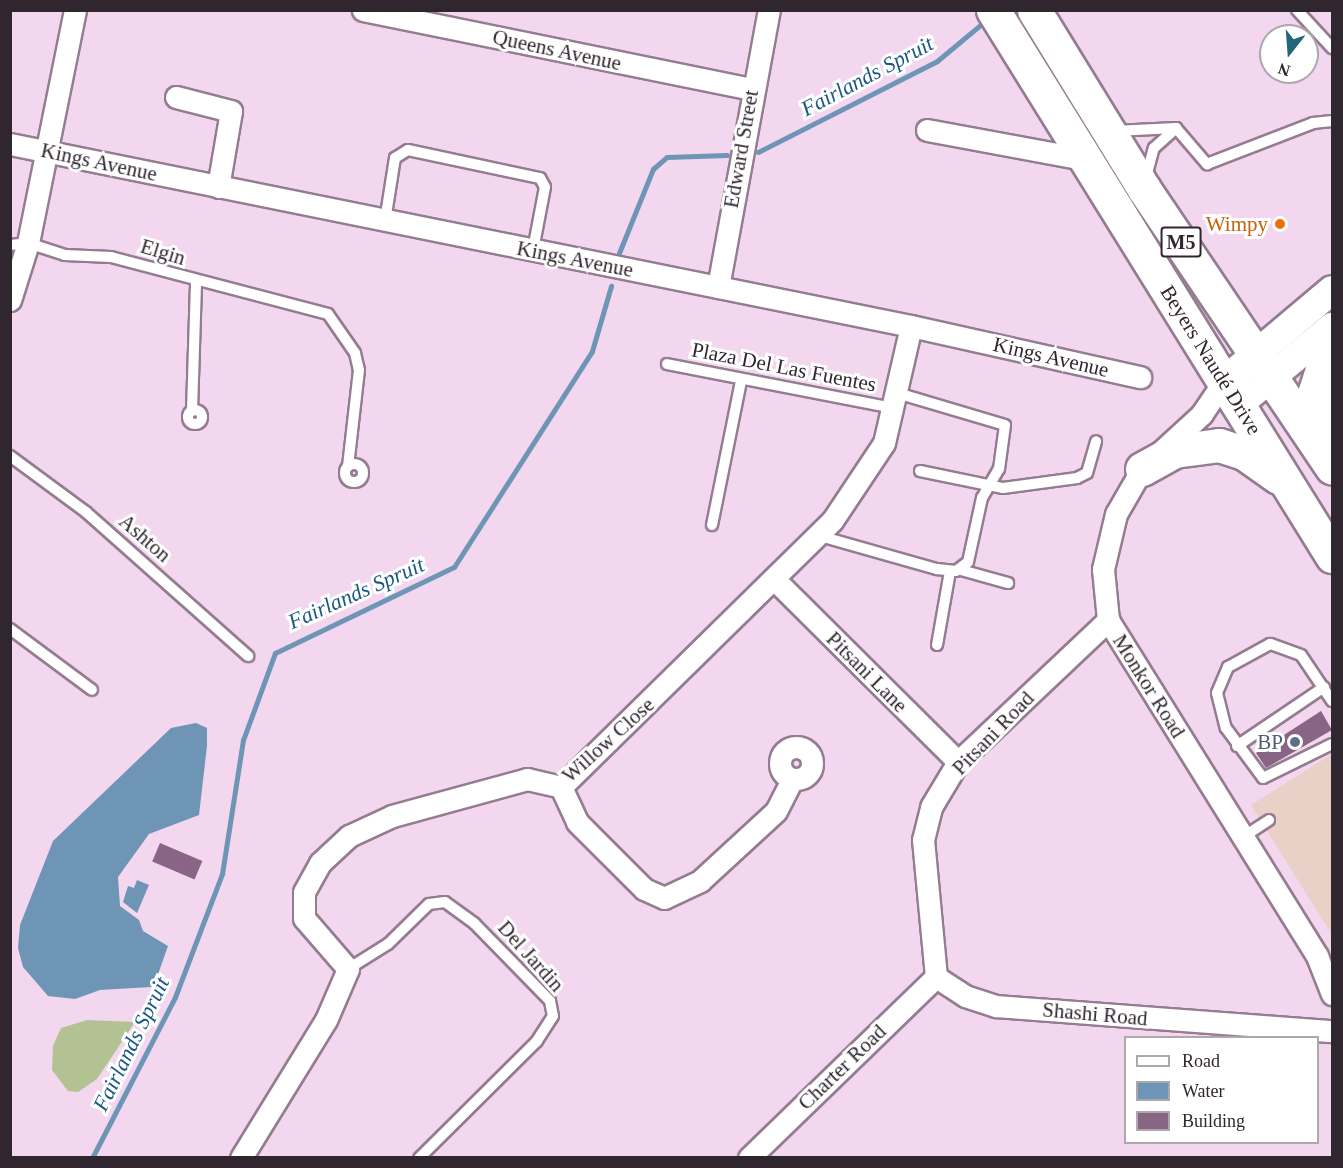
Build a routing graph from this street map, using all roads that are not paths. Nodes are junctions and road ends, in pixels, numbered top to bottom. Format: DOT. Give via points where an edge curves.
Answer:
graph roads {
  1 [pos="75,10"];
  2 [pos="363,10"];
  3 [pos="769,10"];
  4 [pos="1034,10"];
  5 [pos="1298,10"];
  6 [pos="998,18"];
  7 [pos="1332,48"];
  8 [pos="752,89"];
  9 [pos="176,97"];
  10 [pos="1332,121"];
  11 [pos="1176,128"];
  12 [pos="927,130"];
  13 [pos="1108,131"];
  14 [pos="10,144"];
  15 [pos="45,151"];
  16 [pos="1084,159"];
  17 [pos="218,187"];
  18 [pos="1144,189"];
  19 [pos="385,221"];
  20 [pos="19,244"];
  21 [pos="533,250"];
  22 [pos="196,283"];
  23 [pos="718,287"];
  24 [pos="1332,290"];
  25 [pos="10,300"];
  26 [pos="911,326"];
  27 [pos="1332,327"];
  28 [pos="1332,339"];
  29 [pos="1258,351"];
  30 [pos="667,364"];
  31 [pos="1140,377"];
  32 [pos="1276,378"];
  33 [pos="741,381"];
  34 [pos="1232,392"];
  35 [pos="896,401"];
  36 [pos="192,411"];
  37 [pos="1096,441"];
  38 [pos="1332,453"];
  39 [pos="10,456"];
  40 [pos="348,466"];
  41 [pos="1332,468"];
  42 [pos="1142,469"];
  43 [pos="920,471"];
  44 [pos="987,487"];
  45 [pos="1294,494"];
  46 [pos="712,525"];
  47 [pos="820,536"];
  48 [pos="1332,556"];
  49 [pos="955,571"];
  50 [pos="776,581"];
  51 [pos="1008,583"];
  52 [pos="1108,620"];
  53 [pos="10,629"];
  54 [pos="937,645"];
  55 [pos="248,656"];
  56 [pos="1324,687"];
  57 [pos="92,690"];
  58 [pos="1332,701"];
  59 [pos="1332,744"];
  60 [pos="1237,746"];
  61 [pos="958,762"];
  62 [pos="792,778"];
  63 [pos="561,787"];
  64 [pos="1269,820"];
  65 [pos="1243,837"];
  66 [pos="1325,963"];
  67 [pos="348,969"];
  68 [pos="936,977"];
  69 [pos="1332,994"];
  70 [pos="1332,1031"];
  71 [pos="241,1158"];
  72 [pos="419,1158"];
  73 [pos="749,1158"];
  1 -- 15 [label="street"];
  2 -- 8 [label="street, Queens Avenue"];
  3 -- 8 [label="street, Edward Street"];
  4 -- 13 [label="main road, Beyers Naudé Drive / M5"];
  5 -- 7 [label="lane"];
  6 -- 16 [label="main road, Beyers Naudé Drive / M5"];
  8 -- 23 [label="street, Edward Street"];
  9 -- 17 [label="street" via="231,111"];
  10 -- 11 [label="lane" via="1313,123 1207,164"];
  11 -- 13 [label="lane"];
  11 -- 18 [label="lane" via="1154,148"];
  12 -- 16 [label="street"];
  13 -- 18 [label="main road, Beyers Naudé Drive / M5"];
  14 -- 15 [label="street, Kings Avenue"];
  15 -- 17 [label="street, Kings Avenue"];
  15 -- 20 [label="street"];
  16 -- 34 [label="main road, Beyers Naudé Drive / M5"];
  17 -- 19 [label="street, Kings Avenue"];
  18 -- 29 [label="main road, Beyers Naudé Drive / M5"];
  19 -- 21 [label="street, Kings Avenue"];
  19 -- 21 [label="lane" via="395,158 408,150 540,177 545,187"];
  20 -- 22 [label="lane, Elgin" via="65,255 118,259"];
  20 -- 25 [label="street"];
  21 -- 23 [label="street, Kings Avenue"];
  22 -- 36 [label="lane, Elgin"];
  22 -- 40 [label="lane" via="314,308 334,322 359,370"];
  23 -- 26 [label="street, Kings Avenue"];
  24 -- 29 [label="street"];
  26 -- 31 [label="street, Kings Avenue"];
  26 -- 35 [label="street, Willow Close"];
  27 -- 32 [label="street"];
  28 -- 38 [label="main road" via="1314,394"];
  29 -- 32 [label="main road, Beyers Naudé Drive / M5"];
  29 -- 34 [label="street"];
  30 -- 33 [label="lane, Plaza Del Las Fuentes"];
  32 -- 34 [label="street"];
  32 -- 41 [label="main road, Beyers Naudé Drive / M5"];
  33 -- 35 [label="lane, Plaza Del Las Fuentes"];
  33 -- 46 [label="lane"];
  34 -- 42 [label="street, Monkor Road"];
  34 -- 45 [label="main road, Beyers Naudé Drive / M5"];
  35 -- 44 [label="lane, Plaza Del Las Fuentes" via="1003,423 1000,463"];
  35 -- 47 [label="street, Willow Close" via="875,459"];
  37 -- 44 [label="lane" via="1083,476"];
  39 -- 55 [label="lane, Ashton" via="86,512"];
  42 -- 45 [label="main road" via="1174,451 1219,445 1258,461"];
  42 -- 52 [label="street, Monkor Road" via="1108,531 1103,569"];
  43 -- 44 [label="lane"];
  44 -- 49 [label="lane" via="968,562"];
  45 -- 48 [label="main road, Beyers Naudé Drive / M5"];
  47 -- 49 [label="lane"];
  47 -- 50 [label="street, Willow Close"];
  49 -- 51 [label="lane"];
  49 -- 54 [label="lane"];
  50 -- 61 [label="street, Pitsani Lane"];
  50 -- 63 [label="street, Willow Close"];
  52 -- 61 [label="street, Pitsani Road"];
  52 -- 65 [label="street, Monkor Road"];
  53 -- 57 [label="lane"];
  56 -- 58 [label="lane"];
  56 -- 60 [label="lane"];
  56 -- 60 [label="lane" via="1301,656 1284,646 1270,644 1228,666 1216,693 1226,728"];
  59 -- 60 [label="lane" via="1270,779 1256,773"];
  61 -- 68 [label="street, Pitsani Road" via="931,807 923,840"];
  62 -- 63 [label="street" via="776,811 699,881 664,898 644,889 577,822"];
  63 -- 67 [label="street, Willow Close" via="527,779 392,816 338,844 311,876 302,904 311,930"];
  64 -- 65 [label="lane"];
  65 -- 66 [label="street, Monkor Road"];
  66 -- 69 [label="street, Monkor Road"];
  67 -- 71 [label="street" via="326,1020"];
  67 -- 72 [label="lane, Del Jardin" via="388,944 429,904 445,902 474,923 550,1001 553,1016 537,1041"];
  68 -- 70 [label="street, Shashi Road" via="965,996 996,1006"];
  68 -- 73 [label="street, Charter Road"];
}
